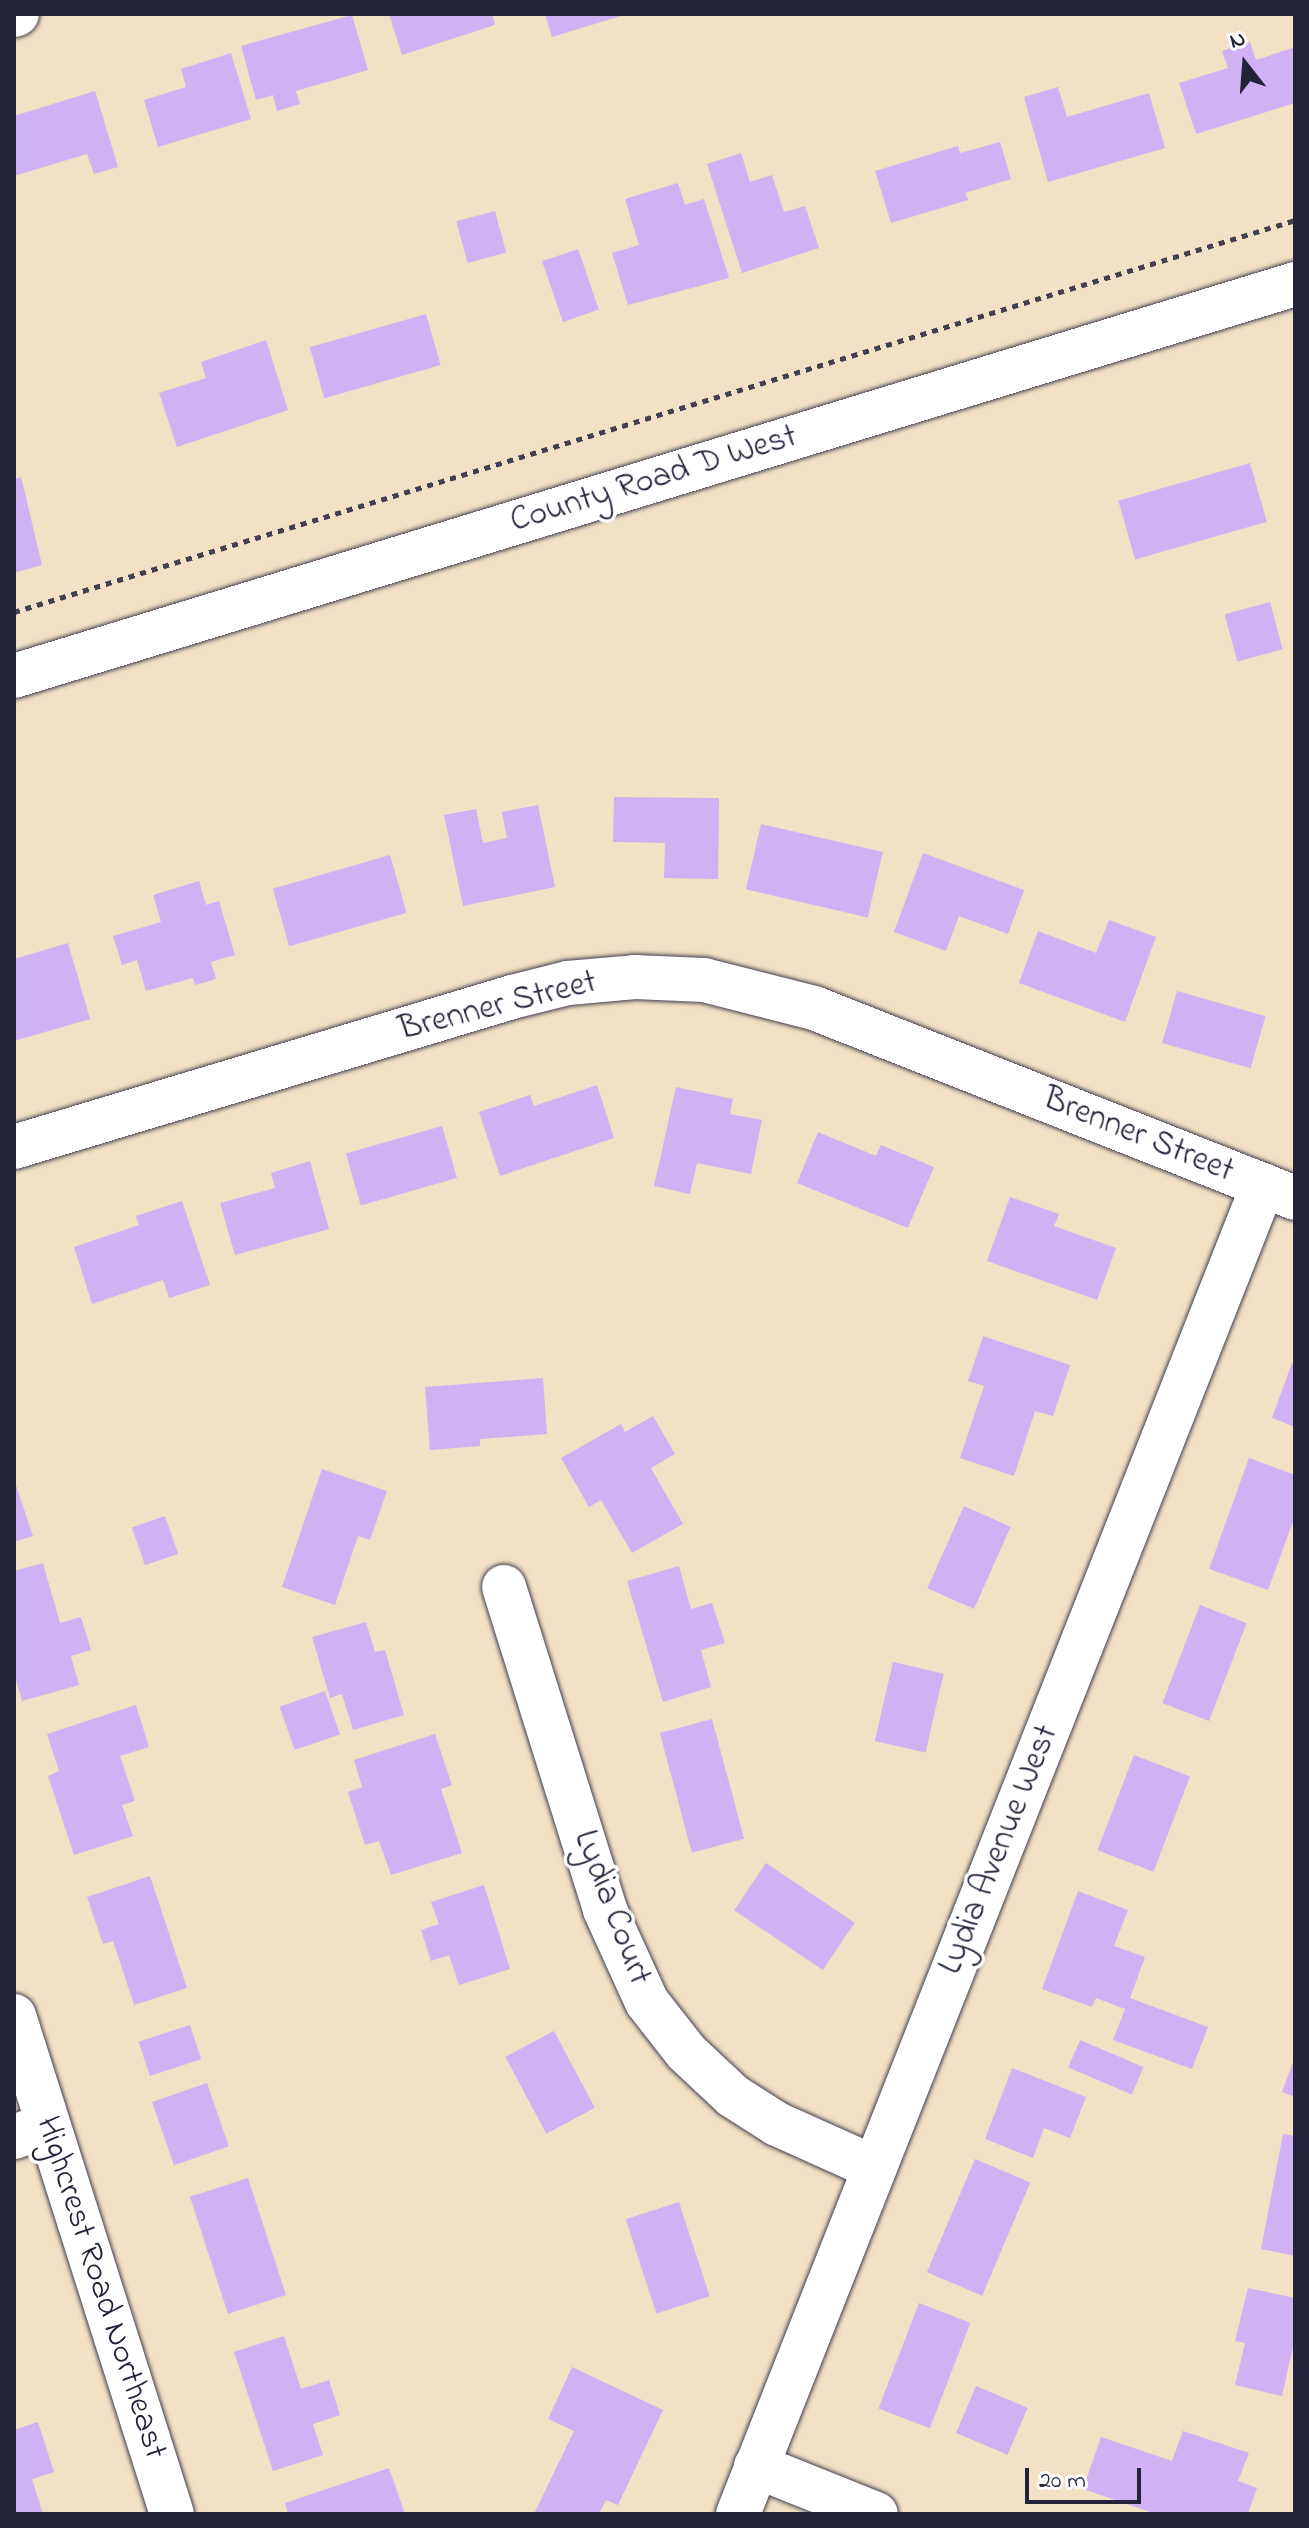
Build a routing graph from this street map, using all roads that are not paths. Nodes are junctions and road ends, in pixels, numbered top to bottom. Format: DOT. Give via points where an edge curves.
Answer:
graph roads {
  1 [pos="1295,284"];
  2 [pos="14,676"];
  3 [pos="14,1147"];
  4 [pos="1279,1191"];
  5 [pos="504,1587"];
  6 [pos="14,2016"];
  7 [pos="31,2131"];
  8 [pos="875,2168"];
  9 [pos="756,2466"];
  10 [pos="172,2514"];
  11 [pos="738,2514"];
  12 [pos="876,2514"];
  1 -- 2 [label="street, County Road D West"];
  3 -- 4 [label="street, Brenner Street" via="512,997 568,983 635,977 704,980 814,1008"];
  4 -- 8 [label="street, Lydia Avenue West"];
  5 -- 8 [label="street, Lydia Court" via="605,1910 647,2002 686,2052 733,2096 777,2124"];
  6 -- 7 [label="street, Highcrest Road Northeast"];
  7 -- 10 [label="street, Highcrest Road Northeast"];
  8 -- 9 [label="street, Lydia Avenue West"];
  9 -- 11 [label="street, Lydia Avenue West"];
  9 -- 12 [label="street"];
}
